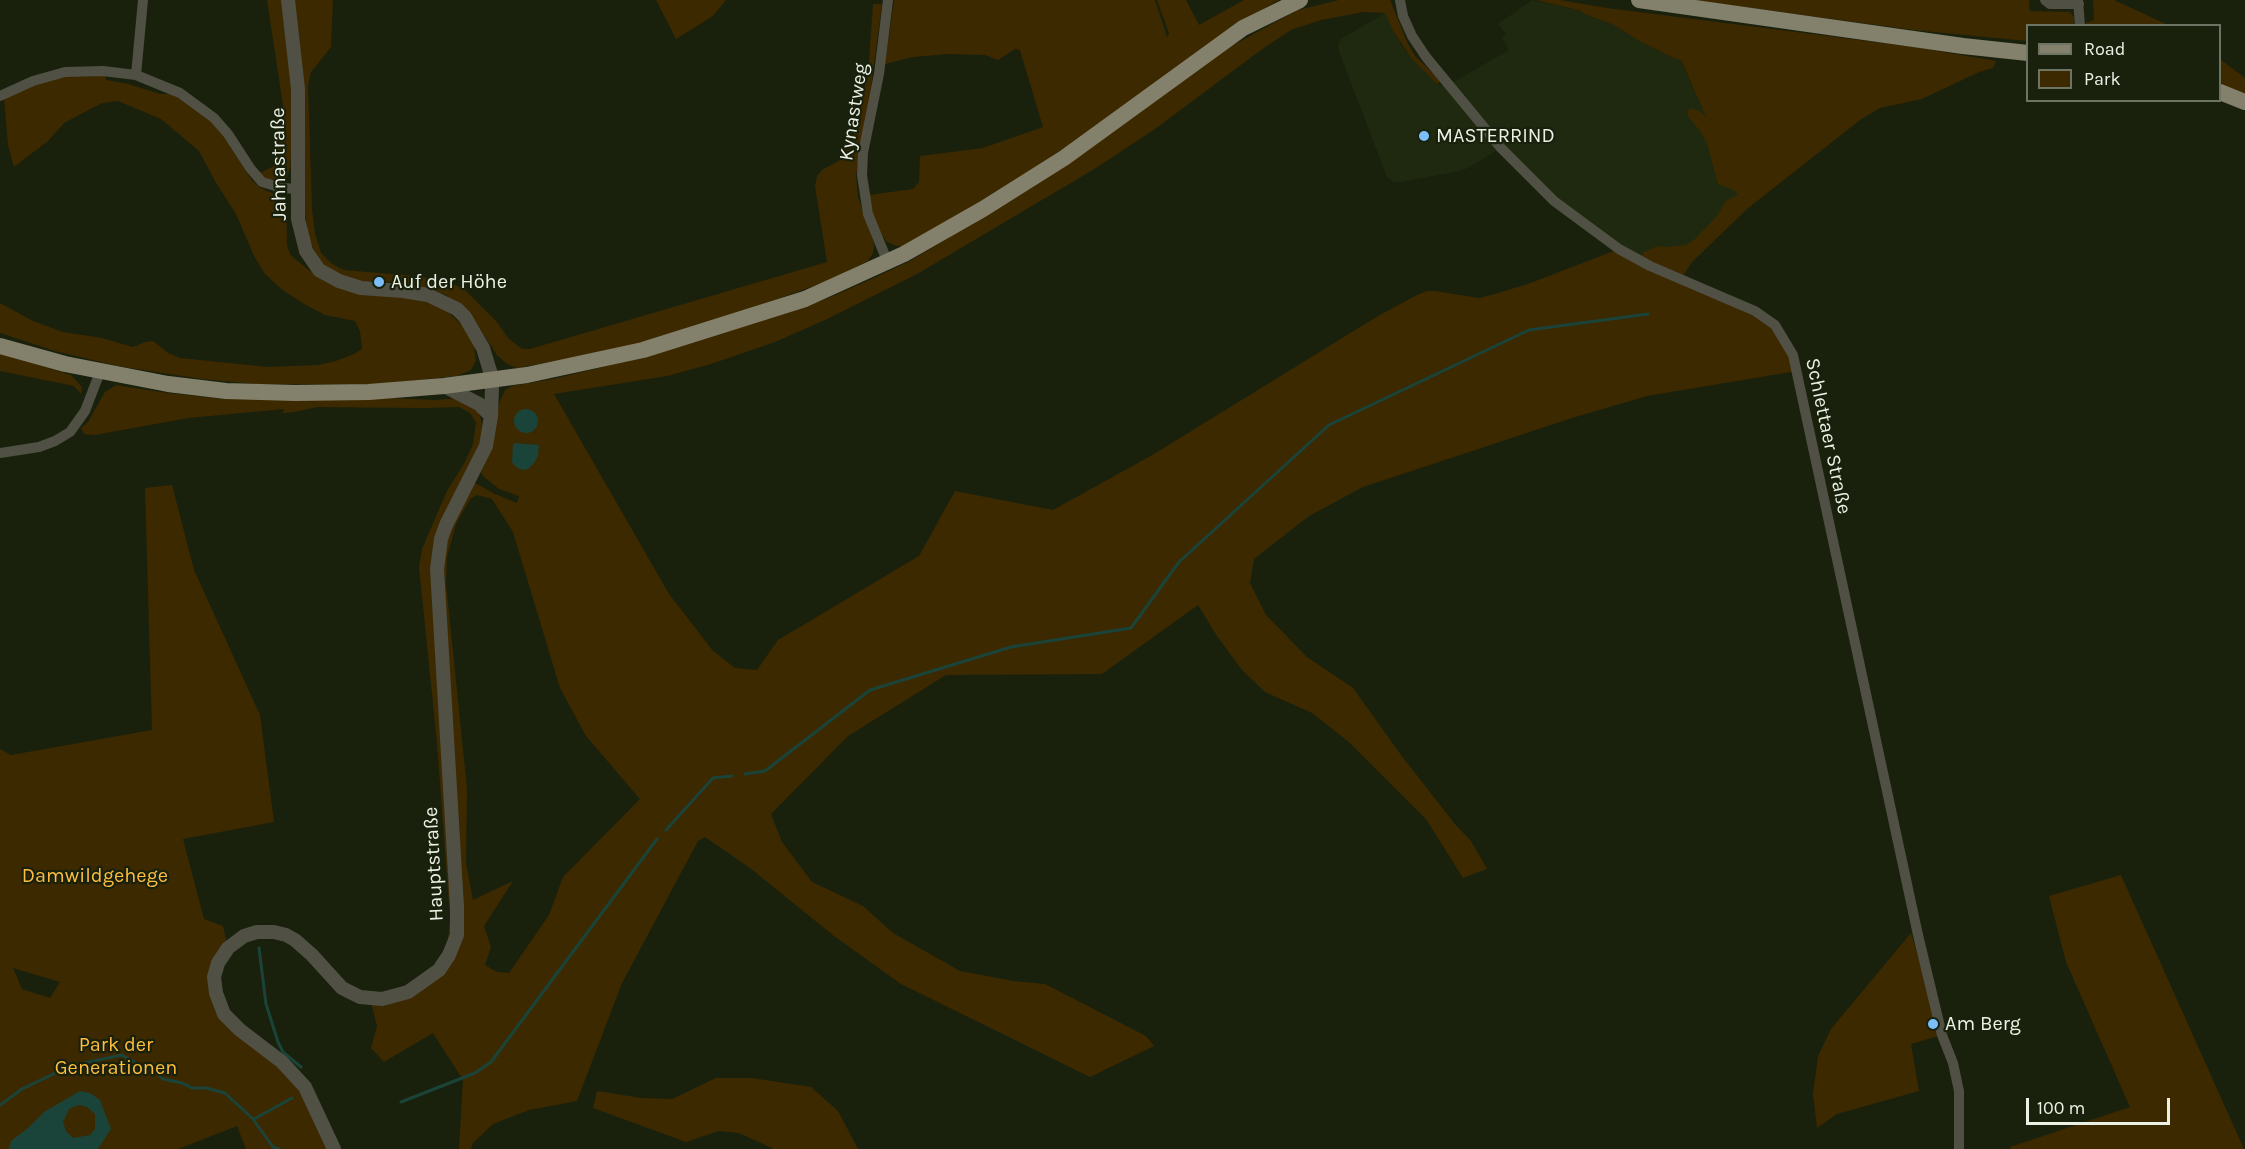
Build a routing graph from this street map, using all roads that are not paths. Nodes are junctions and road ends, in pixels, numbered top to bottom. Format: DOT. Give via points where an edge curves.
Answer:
graph roads {
  1 [pos="143,0"];
  2 [pos="288,0"];
  3 [pos="888,0"];
  4 [pos="1300,0"];
  5 [pos="1400,0"];
  6 [pos="1639,0"];
  7 [pos="2045,0"];
  8 [pos="2079,2"];
  9 [pos="2080,24"];
  10 [pos="2026,53"];
  11 [pos="136,75"];
  12 [pos="2221,92"];
  13 [pos="0,96"];
  14 [pos="2245,102"];
  15 [pos="297,189"];
  16 [pos="888,262"];
  17 [pos="0,346"];
  18 [pos="100,372"];
  19 [pos="491,380"];
  20 [pos="444,386"];
  21 [pos="491,416"];
  22 [pos="0,453"];
  23 [pos="334,1149"];
  24 [pos="1959,1149"];
  1 -- 11 [label="street"];
  2 -- 15 [label="street, Jahnastraße" via="298,89"];
  3 -- 16 [label="street, Kynastweg" via="862,176 868,214"];
  4 -- 16 [label="main road" via="1243,28 1031,180"];
  5 -- 24 [label="street, Schlettaer Straße" via="1406,23 1426,57 1501,148 1554,201 1629,255 1755,311 1775,325 1793,355 1906,882 1940,1029 1959,1091"];
  6 -- 10 [label="main road"];
  7 -- 8 [label="street" via="2050,4"];
  8 -- 9 [label="street"];
  11 -- 13 [label="street" via="65,72"];
  11 -- 15 [label="street" via="180,93 214,118 262,182"];
  12 -- 14 [label="main road"];
  15 -- 19 [label="street, Jahnastraße" via="303,243 319,270 360,288 403,291 438,299 465,317 483,348"];
  16 -- 19 [label="main road" via="806,299 643,350"];
  17 -- 18 [label="main road"];
  18 -- 20 [label="main road" via="226,392 332,393"];
  18 -- 22 [label="street" via="85,411 70,432 39,447"];
  19 -- 20 [label="main road"];
  19 -- 21 [label="street, Hauptstraße"];
  20 -- 21 [label="street" via="479,404"];
  21 -- 23 [label="street, Hauptstraße" via="486,446 441,539 437,569 457,907 457,935 448,955 439,970 408,992 382,999 360,997 342,988 286,934 257,932 228,948 214,977 224,1014 282,1062 305,1087"];
}
